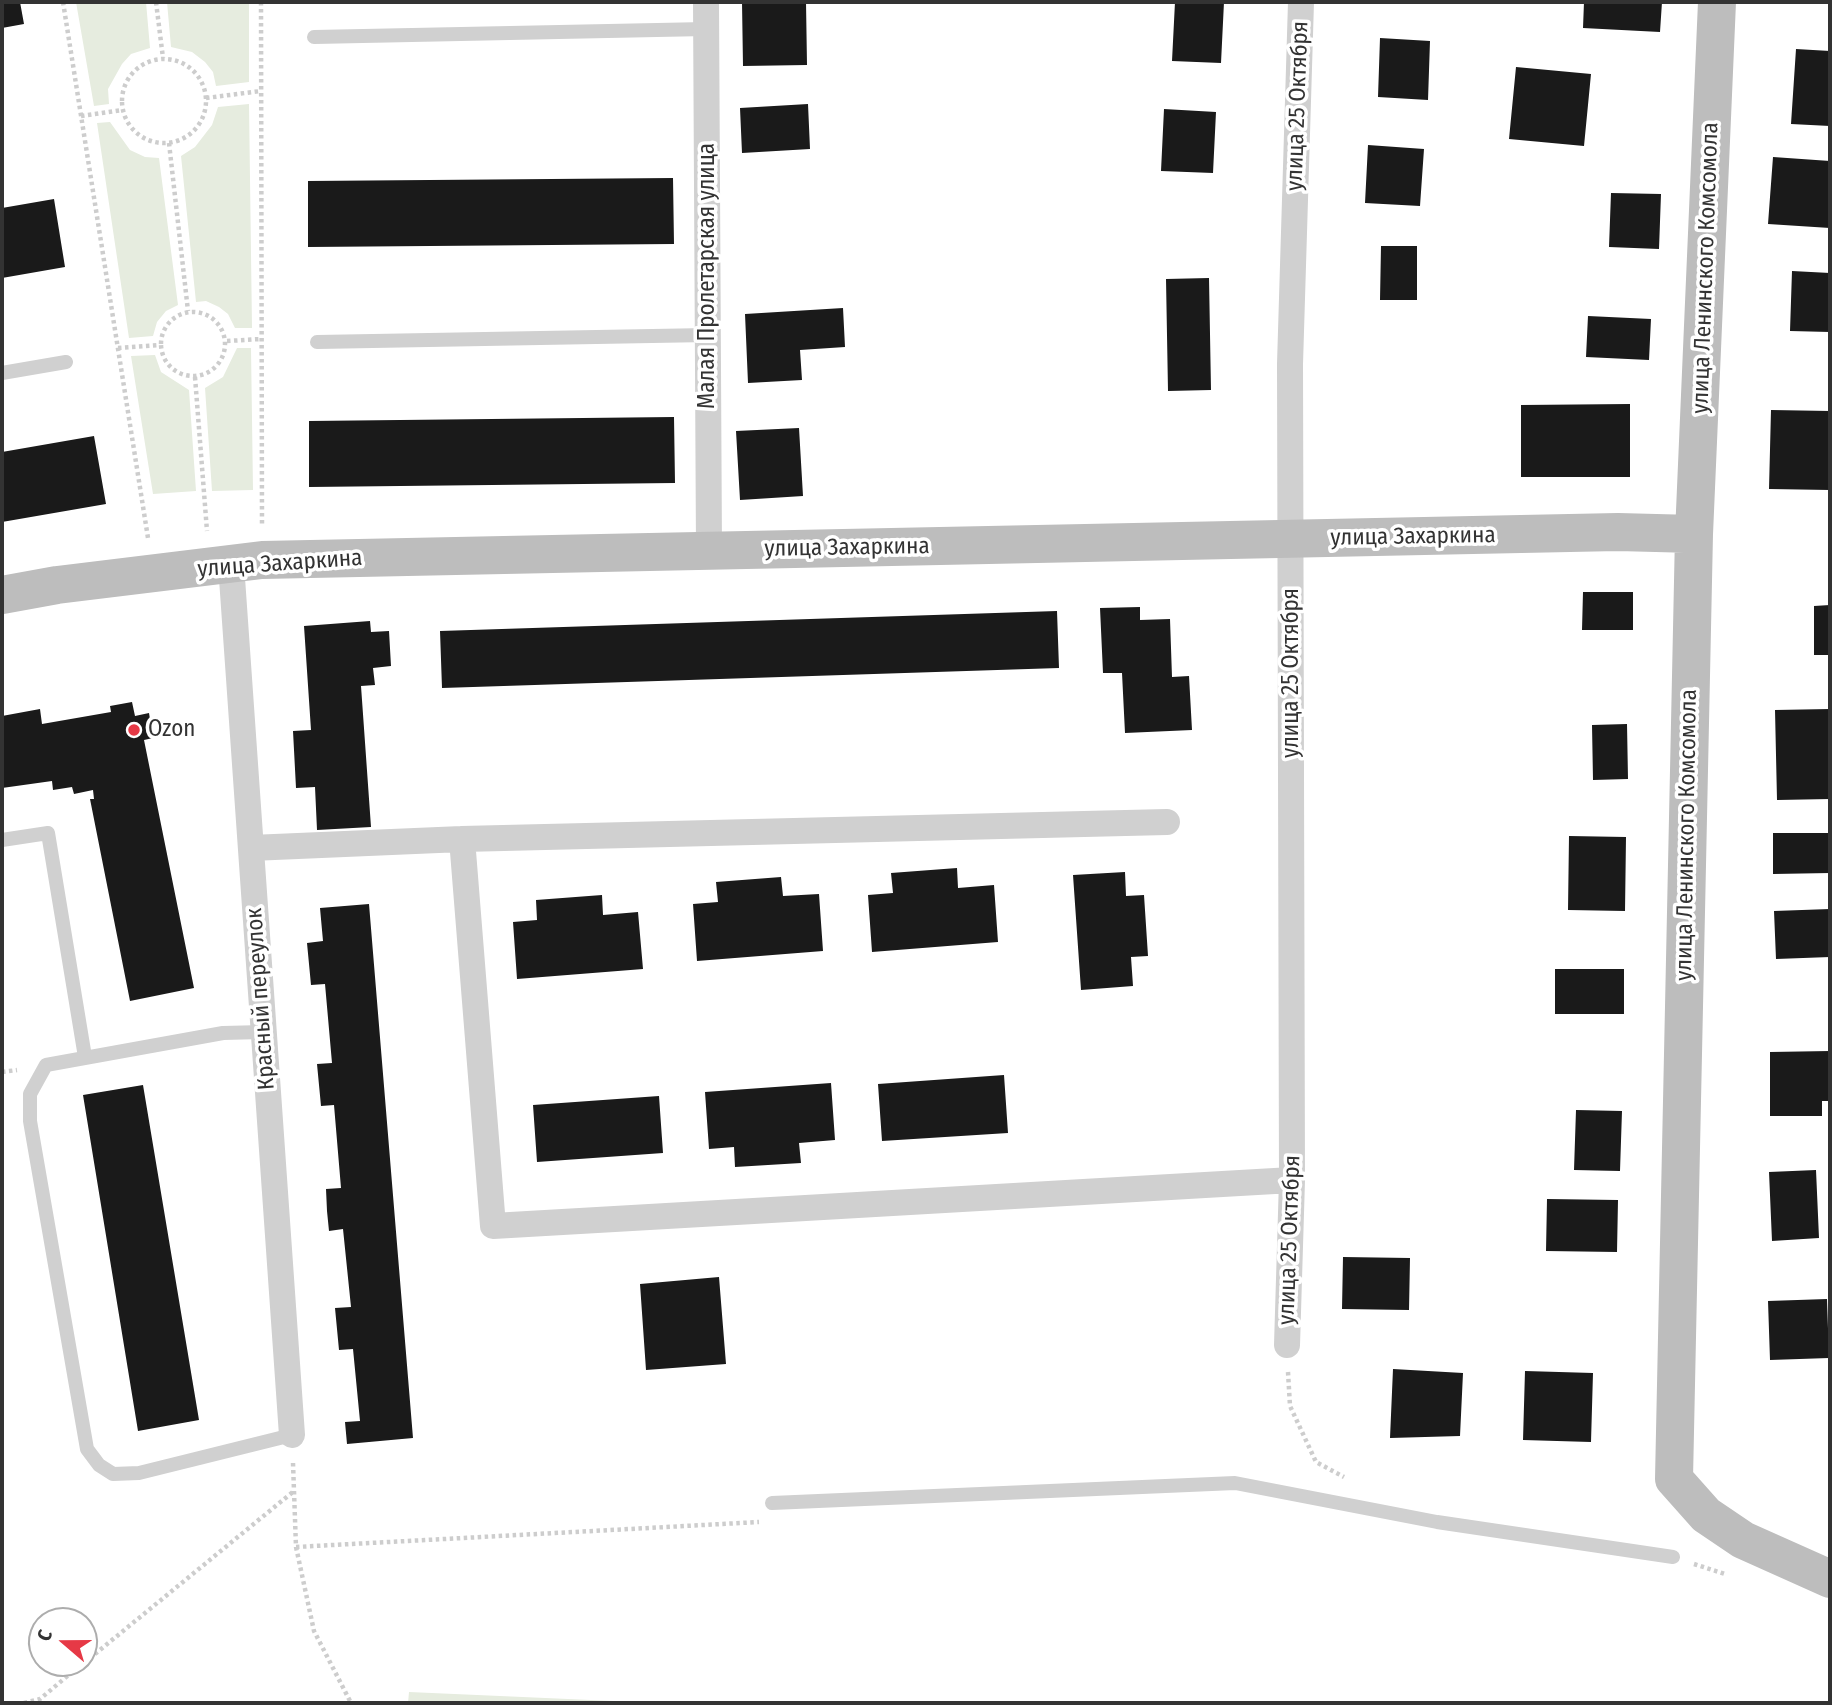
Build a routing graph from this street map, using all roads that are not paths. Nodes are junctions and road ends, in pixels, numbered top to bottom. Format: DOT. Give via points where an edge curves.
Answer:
graph roads {
  1 [pos="706,2"];
  2 [pos="1301,2"];
  3 [pos="1717,2"];
  4 [pos="706,29"];
  5 [pos="314,37"];
  6 [pos="708,335"];
  7 [pos="317,342"];
  8 [pos="66,362"];
  9 [pos="2,373"];
  10 [pos="1694,534"];
  11 [pos="1292,540"];
  12 [pos="709,550"];
  13 [pos="234,564"];
  14 [pos="2,595"];
  15 [pos="1167,822"];
  16 [pos="462,839"];
  17 [pos="2,840"];
  18 [pos="251,848"];
  19 [pos="263,1032"];
  20 [pos="85,1057"];
  21 [pos="1292,1180"];
  22 [pos="1287,1345"];
  23 [pos="292,1434"];
  24 [pos="772,1503"];
  25 [pos="1673,1558"];
  26 [pos="1830,1579"];
  1 -- 4 [label="street, Малая Пролетарская улица"];
  2 -- 11 [label="street, улица 25 Октября" via="1290,364"];
  3 -- 10 [label="main road, улица Ленинского Комсомола"];
  4 -- 5 [label="lane"];
  4 -- 6 [label="street, Малая Пролетарская улица"];
  6 -- 7 [label="lane"];
  6 -- 12 [label="street, Малая Пролетарская улица"];
  8 -- 9 [label="lane"];
  10 -- 11 [label="main road, улица Захаркина"];
  10 -- 26 [label="main road, улица Ленинского Комсомола" via="1674,1479 1706,1515 1743,1540"];
  11 -- 12 [label="main road, улица Захаркина"];
  11 -- 21 [label="street, улица 25 Октября"];
  12 -- 13 [label="main road, улица Захаркина"];
  13 -- 14 [label="main road, улица Захаркина"];
  13 -- 18 [label="street, Красный переулок"];
  15 -- 16 [label="street"];
  16 -- 18 [label="street"];
  16 -- 21 [label="street" via="493,1226"];
  17 -- 20 [label="lane" via="48,833"];
  18 -- 19 [label="street, Красный переулок"];
  19 -- 20 [label="lane" via="223,1033"];
  19 -- 23 [label="street, Красный переулок"];
  20 -- 23 [label="lane" via="46,1065 30,1094 30,1121 87,1448 99,1465 113,1474 139,1473"];
  21 -- 22 [label="street, улица 25 Октября"];
  24 -- 25 [label="lane" via="1235,1483 1437,1522"];
}
